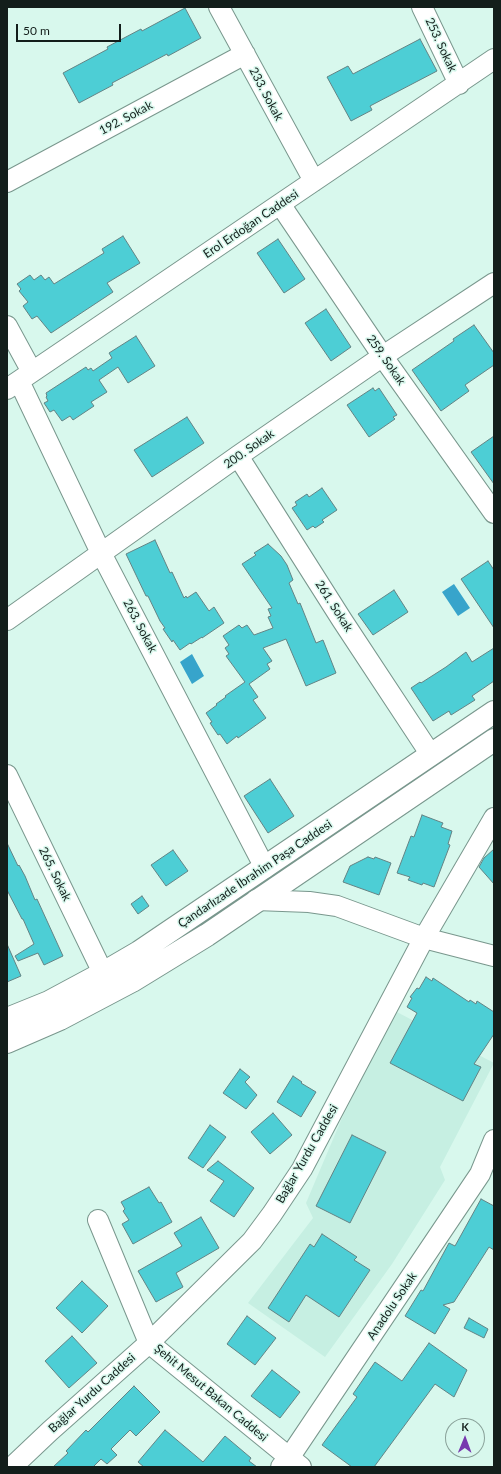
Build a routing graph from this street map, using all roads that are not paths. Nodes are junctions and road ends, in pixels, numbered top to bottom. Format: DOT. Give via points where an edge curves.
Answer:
graph roads {
  1 [pos="219,7"];
  2 [pos="422,7"];
  3 [pos="245,54"];
  4 [pos="494,59"];
  5 [pos="459,84"];
  6 [pos="7,182"];
  7 [pos="314,182"];
  8 [pos="280,204"];
  9 [pos="494,283"];
  10 [pos="7,326"];
  11 [pos="383,356"];
  12 [pos="19,381"];
  13 [pos="238,456"];
  14 [pos="494,513"];
  15 [pos="101,552"];
  16 [pos="7,620"];
  17 [pos="494,712"];
  18 [pos="494,740"];
  19 [pos="431,755"];
  20 [pos="7,775"];
  21 [pos="494,818"];
  22 [pos="265,868"];
  23 [pos="256,900"];
  24 [pos="424,938"];
  25 [pos="494,956"];
  26 [pos="103,973"];
  27 [pos="7,1019"];
  28 [pos="7,1042"];
  29 [pos="494,1140"];
  30 [pos="487,1178"];
  31 [pos="98,1220"];
  32 [pos="150,1343"];
  33 [pos="290,1464"];
  34 [pos="12,1467"];
  1 -- 3 [label="street, 233. Sokak"];
  2 -- 5 [label="street, 253. Sokak"];
  3 -- 6 [label="street, 192. Sokak"];
  3 -- 7 [label="street, 233. Sokak"];
  4 -- 5 [label="street, Erol Erdoğan Caddesi"];
  5 -- 7 [label="street, Erol Erdoğan Caddesi"];
  7 -- 8 [label="street, Erol Erdoğan Caddesi"];
  8 -- 11 [label="street, 259. Sokak"];
  8 -- 12 [label="street, Erol Erdoğan Caddesi"];
  9 -- 11 [label="street, 200. Sokak"];
  10 -- 12 [label="street, 263. Sokak"];
  11 -- 13 [label="street, 200. Sokak"];
  11 -- 14 [label="street, 259. Sokak"];
  12 -- 15 [label="street, 263. Sokak"];
  13 -- 15 [label="street, 200. Sokak"];
  13 -- 19 [label="street, 261. Sokak"];
  15 -- 16 [label="street, 200. Sokak"];
  15 -- 22 [label="street, 263. Sokak"];
  17 -- 19 [label="main road, Çandarlızade İbrahim Paşa Caddesi"];
  18 -- 23 [label="main road, Çandarlızade İbrahim Paşa Caddesi"];
  19 -- 22 [label="main road, Çandarlızade İbrahim Paşa Caddesi"];
  20 -- 26 [label="street, 265. Sokak"];
  21 -- 24 [label="street, Bağlar Yurdu Caddesi"];
  22 -- 26 [label="main road, Çandarlızade İbrahim Paşa Caddesi" via="164,936"];
  23 -- 24 [label="street" via="338,906"];
  23 -- 28 [label="main road, Çandarlızade İbrahim Paşa Caddesi" via="207,935 132,981 60,1019"];
  24 -- 25 [label="street"];
  24 -- 32 [label="street, Bağlar Yurdu Caddesi" via="302,1169 272,1214 252,1241"];
  26 -- 27 [label="main road, Çandarlızade İbrahim Paşa Caddesi" via="49,1002"];
  29 -- 30 [label="street, Anadolu Sokak"];
  30 -- 33 [label="street, Anadolu Sokak"];
  31 -- 32 [label="street, Şehit Mesut Bakan Caddesi"];
  32 -- 33 [label="street, Şehit Mesut Bakan Caddesi"];
  32 -- 34 [label="street, Bağlar Yurdu Caddesi" via="50,1430"];
}
